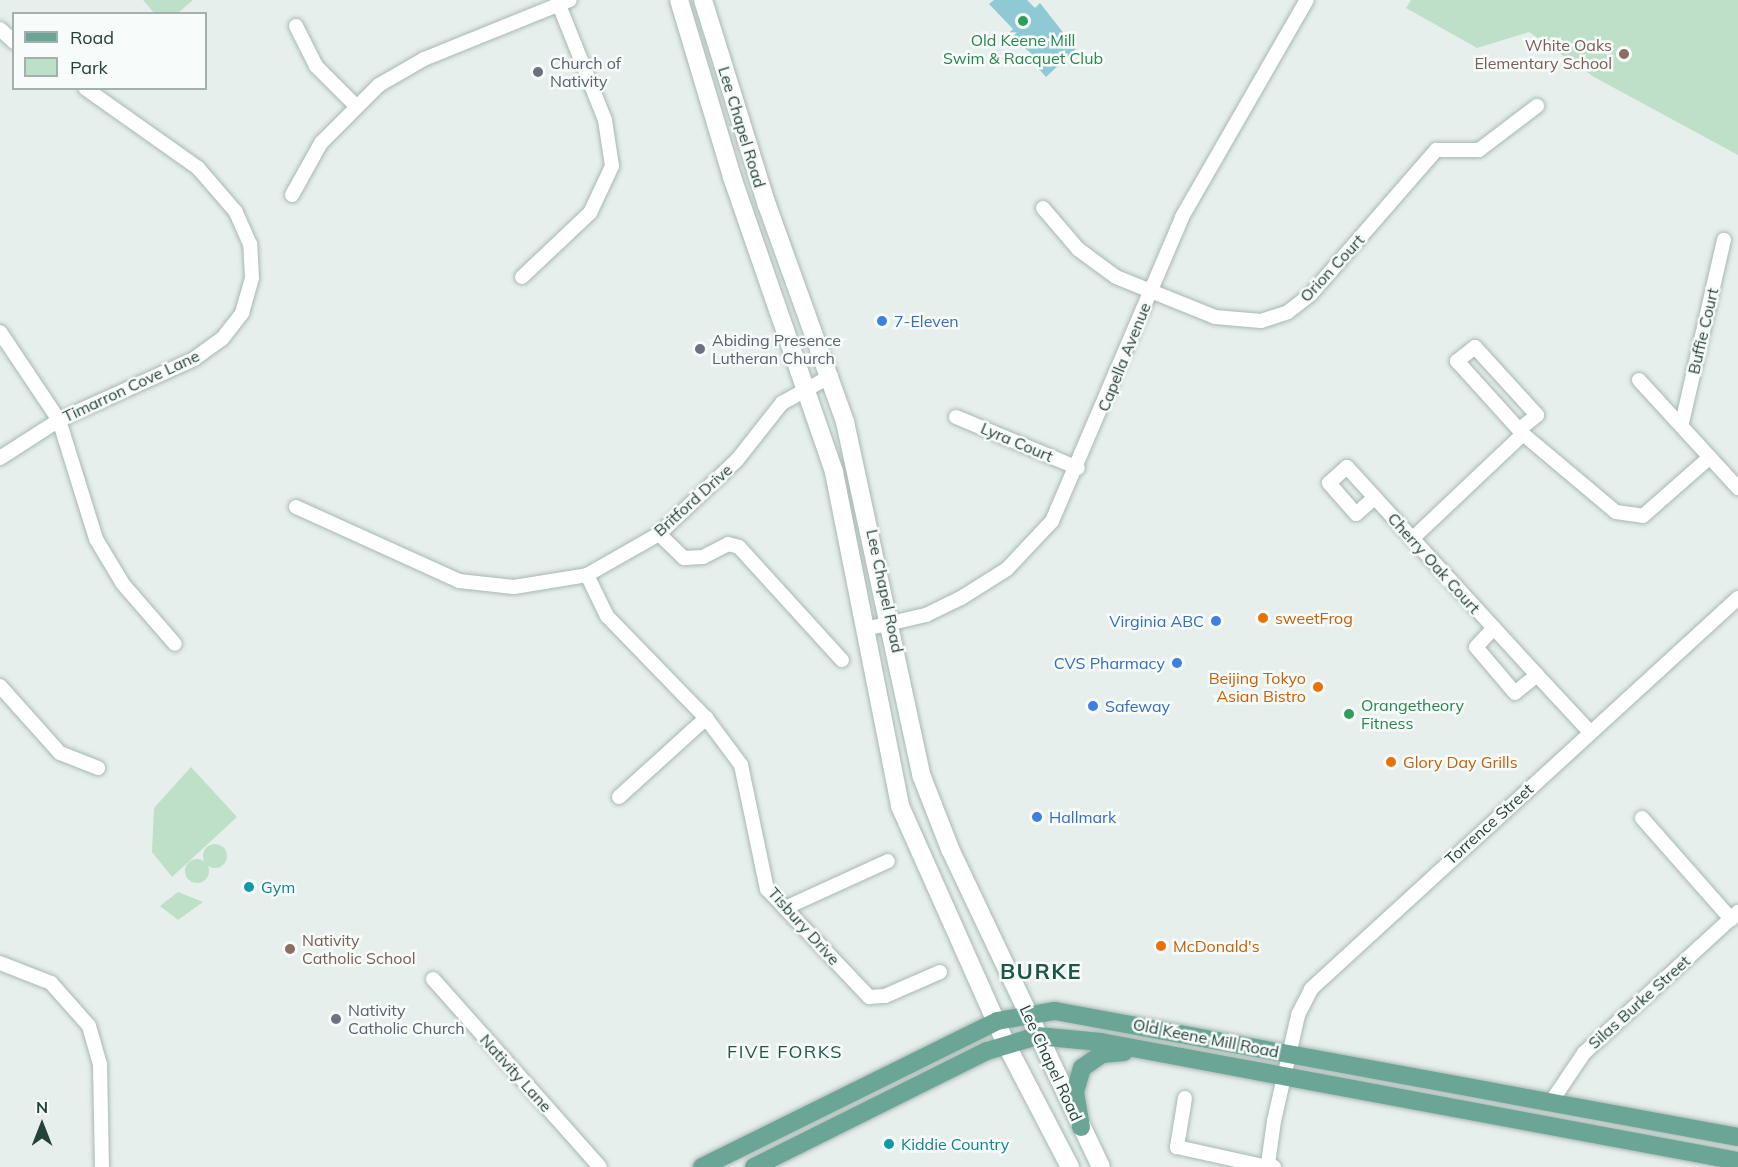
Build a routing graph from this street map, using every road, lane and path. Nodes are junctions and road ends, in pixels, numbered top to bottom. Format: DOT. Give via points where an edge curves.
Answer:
graph roads {
  1 [pos="678,0"];
  2 [pos="704,0"];
  3 [pos="1307,0"];
  4 [pos="562,2"];
  5 [pos="296,26"];
  6 [pos="0,29"];
  7 [pos="12,40"];
  8 [pos="88,90"];
  9 [pos="355,105"];
  10 [pos="1537,106"];
  11 [pos="292,195"];
  12 [pos="1043,208"];
  13 [pos="1724,240"];
  14 [pos="522,277"];
  15 [pos="1151,291"];
  16 [pos="0,332"];
  17 [pos="831,376"];
  18 [pos="1639,380"];
  19 [pos="808,386"];
  20 [pos="956,417"];
  21 [pos="59,420"];
  22 [pos="1682,423"];
  23 [pos="1522,432"];
  24 [pos="1710,458"];
  25 [pos="0,459"];
  26 [pos="1078,468"];
  27 [pos="1738,488"];
  28 [pos="1374,498"];
  29 [pos="296,507"];
  30 [pos="659,534"];
  31 [pos="1412,539"];
  32 [pos="586,575"];
  33 [pos="1738,598"];
  34 [pos="892,625"];
  35 [pos="1494,628"];
  36 [pos="865,629"];
  37 [pos="175,644"];
  38 [pos="842,660"];
  39 [pos="1537,675"];
  40 [pos="0,686"];
  41 [pos="706,718"];
  42 [pos="1590,732"];
  43 [pos="98,768"];
  44 [pos="619,797"];
  45 [pos="1642,818"];
  46 [pos="888,861"];
  47 [pos="785,908"];
  48 [pos="1734,915"];
  49 [pos="0,963"];
  50 [pos="940,972"];
  51 [pos="433,979"];
  52 [pos="1026,1012"];
  53 [pos="997,1021"];
  54 [pos="1037,1036"];
  55 [pos="1006,1044"];
  56 [pos="1150,1052"];
  57 [pos="1289,1054"];
  58 [pos="1284,1078"];
  59 [pos="1185,1098"];
  60 [pos="1551,1102"];
  61 [pos="1081,1127"];
  62 [pos="1738,1137"];
  63 [pos="1738,1161"];
  64 [pos="1270,1166"];
  65 [pos="102,1167"];
  66 [pos="600,1167"];
  67 [pos="702,1167"];
  68 [pos="754,1167"];
  69 [pos="1070,1167"];
  70 [pos="1101,1167"];
  1 -- 19 [label="main road, Lee Chapel Road" via="732,177"];
  2 -- 17 [label="main road, Lee Chapel Road" via="767,205"];
  3 -- 15 [label="street, Capella Avenue" via="1182,217"];
  4 -- 9 [label="street" via="424,58"];
  4 -- 14 [label="street" via="605,120 612,166 590,213"];
  5 -- 9 [label="street" via="316,66"];
  6 -- 7 [label="street"];
  8 -- 21 [label="street, Timarron Cove Lane" via="198,168 236,212 250,244 252,278 242,313 222,339 194,359"];
  9 -- 11 [label="street" via="321,142"];
  10 -- 15 [label="street, Orion Court" via="1479,150 1436,150 1311,294 1288,312 1235,321"];
  12 -- 15 [label="street, Orion Court" via="1094,263"];
  13 -- 22 [label="street, Buffie Court"];
  15 -- 26 [label="street, Capella Avenue"];
  16 -- 21 [label="street"];
  17 -- 19 [label="street, Britford Drive"];
  17 -- 34 [label="main road, Lee Chapel Road"];
  18 -- 22 [label="street"];
  19 -- 30 [label="street, Britford Drive" via="782,403 737,460"];
  19 -- 36 [label="main road, Lee Chapel Road" via="843,506"];
  20 -- 26 [label="street, Lyra Court"];
  21 -- 25 [label="street, Timarron Cove Lane"];
  21 -- 37 [label="street" via="96,539 123,584"];
  22 -- 24 [label="street"];
  23 -- 23 [label="street" via="1537,415 1474,347 1457,361"];
  23 -- 24 [label="street" via="1616,512 1631,516 1643,516"];
  23 -- 31 [label="street"];
  24 -- 27 [label="street"];
  26 -- 34 [label="street, Capella Avenue" via="1052,521 1007,569 961,598"];
  28 -- 31 [label="street, Cherry Oak Court"];
  29 -- 32 [label="street, Britford Drive" via="459,581 514,586"];
  30 -- 32 [label="street, Britford Drive"];
  30 -- 38 [label="street" via="684,558 703,557 728,544 739,547"];
  31 -- 35 [label="street, Cherry Oak Court"];
  32 -- 41 [label="street, Tisbury Drive" via="607,616"];
  33 -- 42 [label="street, Torrence Street"];
  34 -- 36 [label="street, Capella Avenue"];
  34 -- 52 [label="main road, Lee Chapel Road" via="934,812"];
  35 -- 39 [label="street, Cherry Oak Court"];
  35 -- 39 [label="street, Cherry Oak Court" via="1476,647 1515,693"];
  36 -- 53 [label="main road, Lee Chapel Road" via="900,806"];
  39 -- 42 [label="street, Cherry Oak Court"];
  40 -- 43 [label="street" via="60,753"];
  41 -- 44 [label="street"];
  41 -- 47 [label="street, Tisbury Drive" via="741,765 764,879"];
  42 -- 57 [label="street, Torrence Street" via="1328,968 1305,998"];
  45 -- 48 [label="street"];
  46 -- 47 [label="street"];
  47 -- 50 [label="street, Tisbury Drive" via="869,997 885,996"];
  48 -- 60 [label="street, Silas Burke Street" via="1584,1053"];
  49 -- 65 [label="street" via="51,983 89,1026 100,1064"];
  51 -- 66 [label="street, Nativity Lane"];
  52 -- 53 [label="main road, Old Keene Mill Road"];
  52 -- 54 [label="main road, Lee Chapel Road"];
  52 -- 57 [label="main road, Old Keene Mill Road" via="1105,1017"];
  53 -- 55 [label="main road, Lee Chapel Road"];
  53 -- 67 [label="main road, Old Keene Mill Road"];
  54 -- 55 [label="main road, Old Keene Mill Road"];
  54 -- 56 [label="main road, Old Keene Mill Road"];
  54 -- 61 [label="main road, Lee Chapel Road"];
  55 -- 68 [label="main road, Old Keene Mill Road"];
  55 -- 69 [label="main road, Lee Chapel Road"];
  56 -- 58 [label="main road, Old Keene Mill Road"];
  56 -- 61 [label="main road" via="1110,1052 1087,1062 1076,1083"];
  57 -- 58 [label="street, Torrence Street"];
  57 -- 60 [label="main road, Old Keene Mill Road"];
  58 -- 63 [label="main road, Old Keene Mill Road"];
  58 -- 64 [label="street, Torrence Street"];
  59 -- 64 [label="street" via="1177,1147"];
  60 -- 62 [label="main road, Old Keene Mill Road"];
  61 -- 70 [label="main road, Lee Chapel Road"];
}
